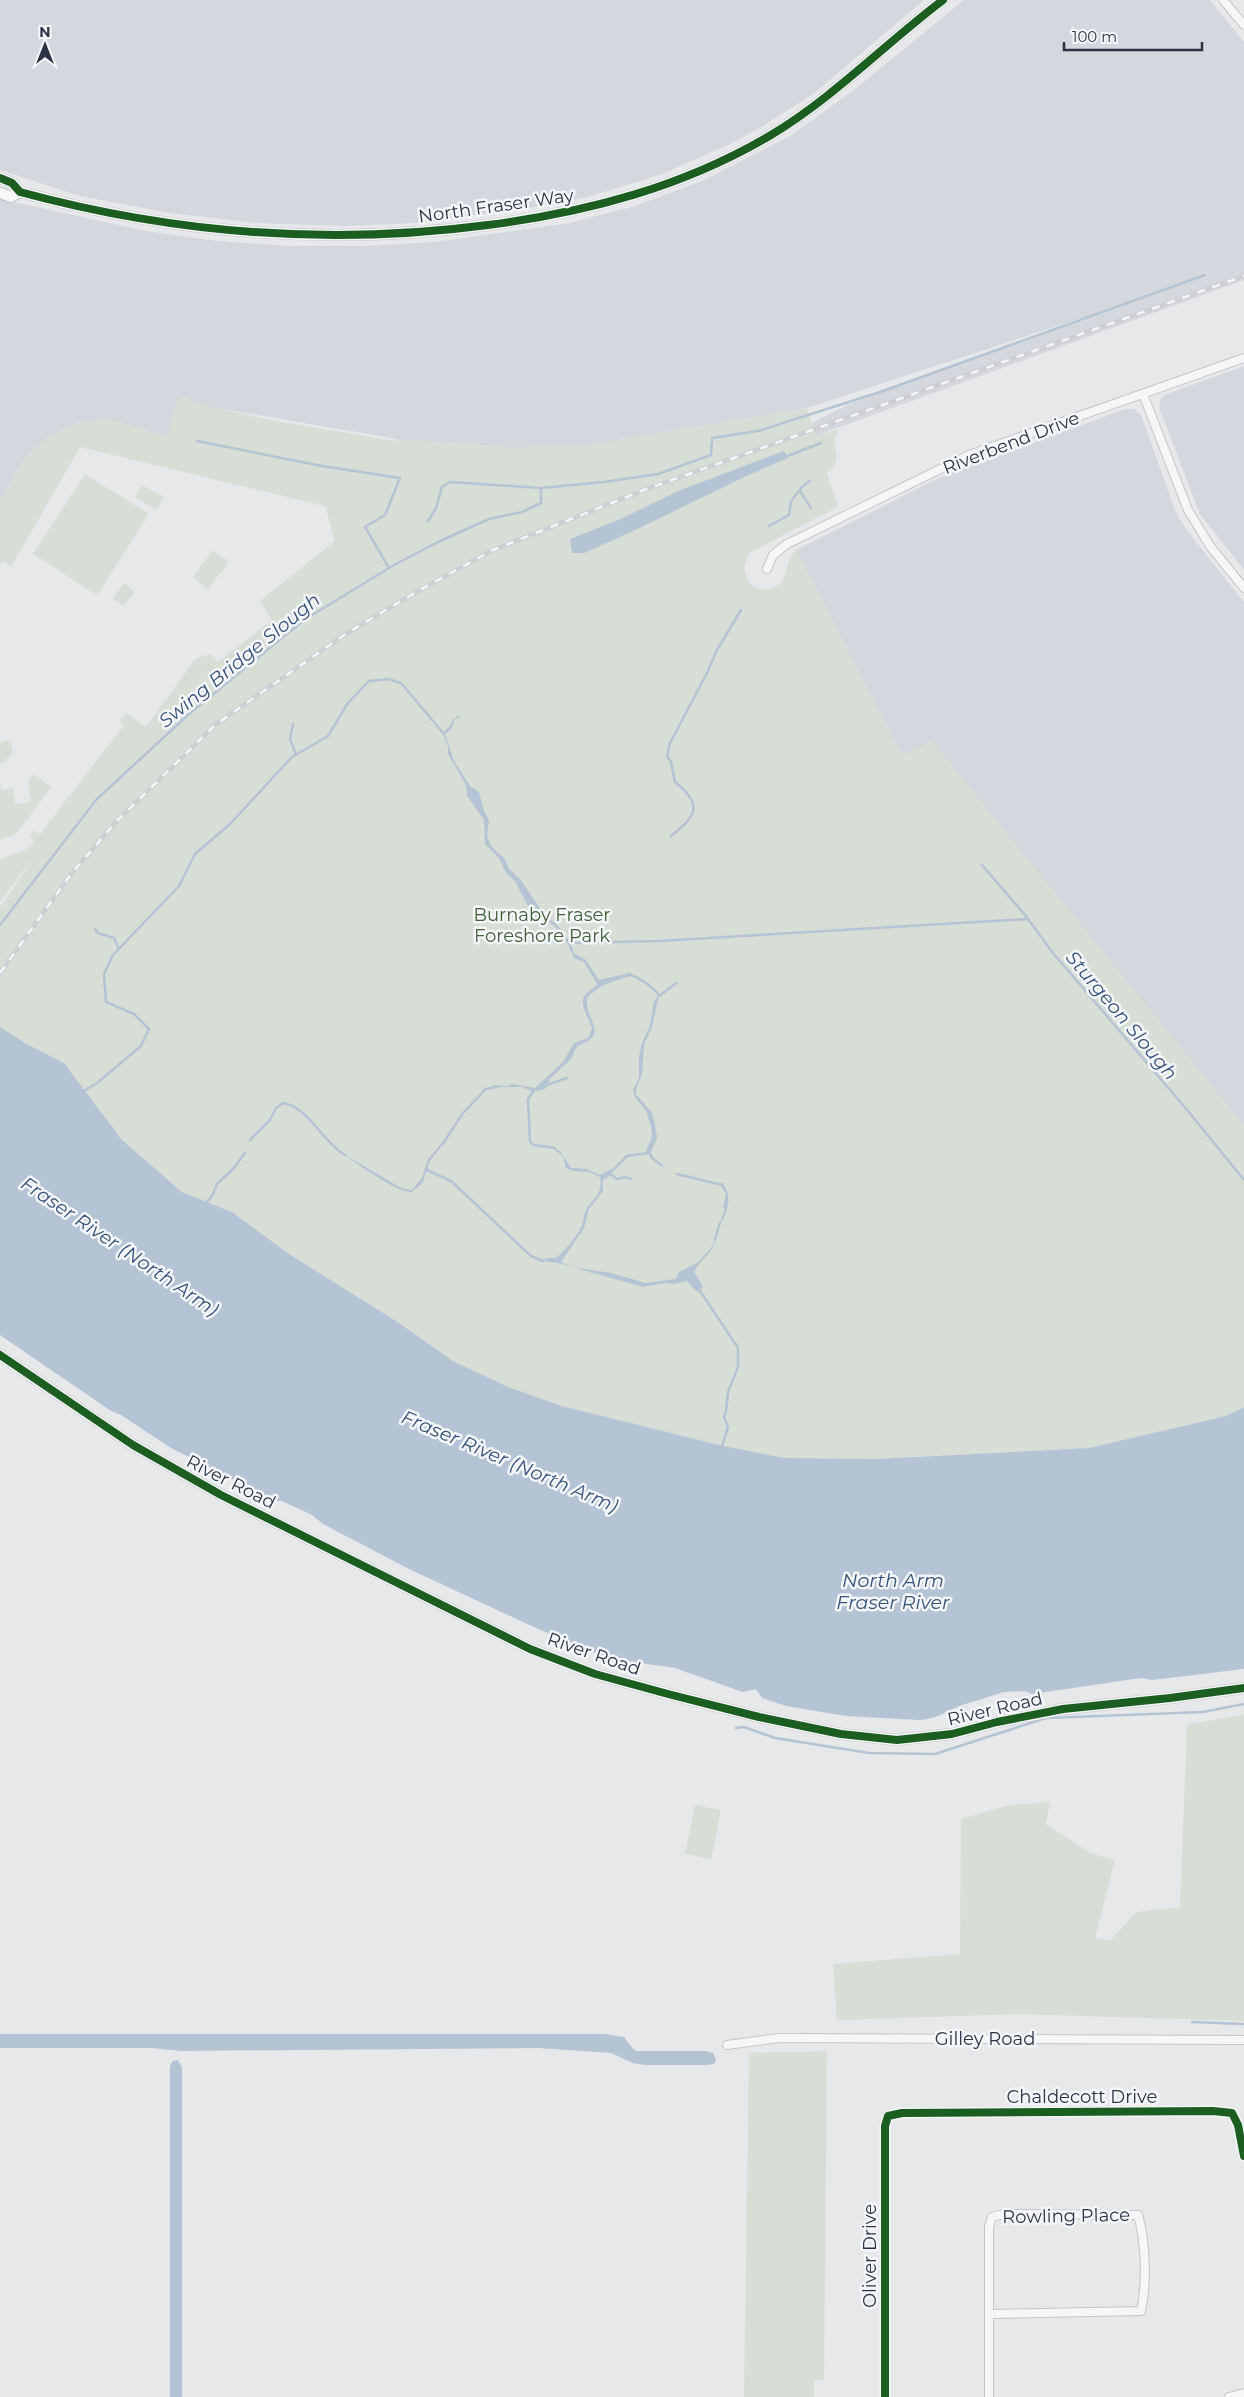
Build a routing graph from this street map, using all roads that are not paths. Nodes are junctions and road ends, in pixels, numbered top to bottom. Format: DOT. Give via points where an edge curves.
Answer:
graph roads {
  1 [pos="943,0"];
  2 [pos="1223,0"];
  3 [pos="1244,26"];
  4 [pos="0,178"];
  5 [pos="20,192"];
  6 [pos="0,194"];
  7 [pos="1244,358"];
  8 [pos="1143,394"];
  9 [pos="767,568"];
  10 [pos="1244,588"];
  11 [pos="0,1356"];
  12 [pos="1244,1688"];
  13 [pos="1244,2040"];
  14 [pos="727,2045"];
  15 [pos="888,2116"];
  16 [pos="1244,2156"];
  17 [pos="990,2314"];
  18 [pos="1244,2393"];
  19 [pos="885,2397"];
  20 [pos="989,2397"];
  21 [pos="1229,2397"];
  1 -- 5 [label="street, North Fraser Way" via="811,108 770,135 700,171 657,188 545,218 440,232 277,235 115,216"];
  2 -- 3 [label="street"];
  4 -- 5 [label="street, North Fraser Way" via="12,183"];
  5 -- 6 [label="street, North Fraser Way" via="11,197"];
  7 -- 8 [label="street, Riverbend Drive"];
  8 -- 9 [label="street, Riverbend Drive" via="969,456 787,544 773,555"];
  8 -- 10 [label="street" via="1188,510 1210,546"];
  11 -- 12 [label="street, River Road" via="133,1445 221,1494 530,1648 580,1669 668,1694 759,1718 841,1734 897,1740 952,1734 1063,1709"];
  13 -- 14 [label="street, Gilley Road" via="779,2038"];
  15 -- 16 [label="street, Chaldecott Drive" via="902,2113 1232,2113 1238,2125"];
  15 -- 19 [label="street, Oliver Drive" via="884,2126"];
  17 -- 17 [label="street, Rowling Place" via="989,2227 992,2218 1004,2214 1138,2215 1143,2232 1144,2298 1141,2311"];
  17 -- 20 [label="street, Rowling Place"];
  18 -- 21 [label="street"];
}
